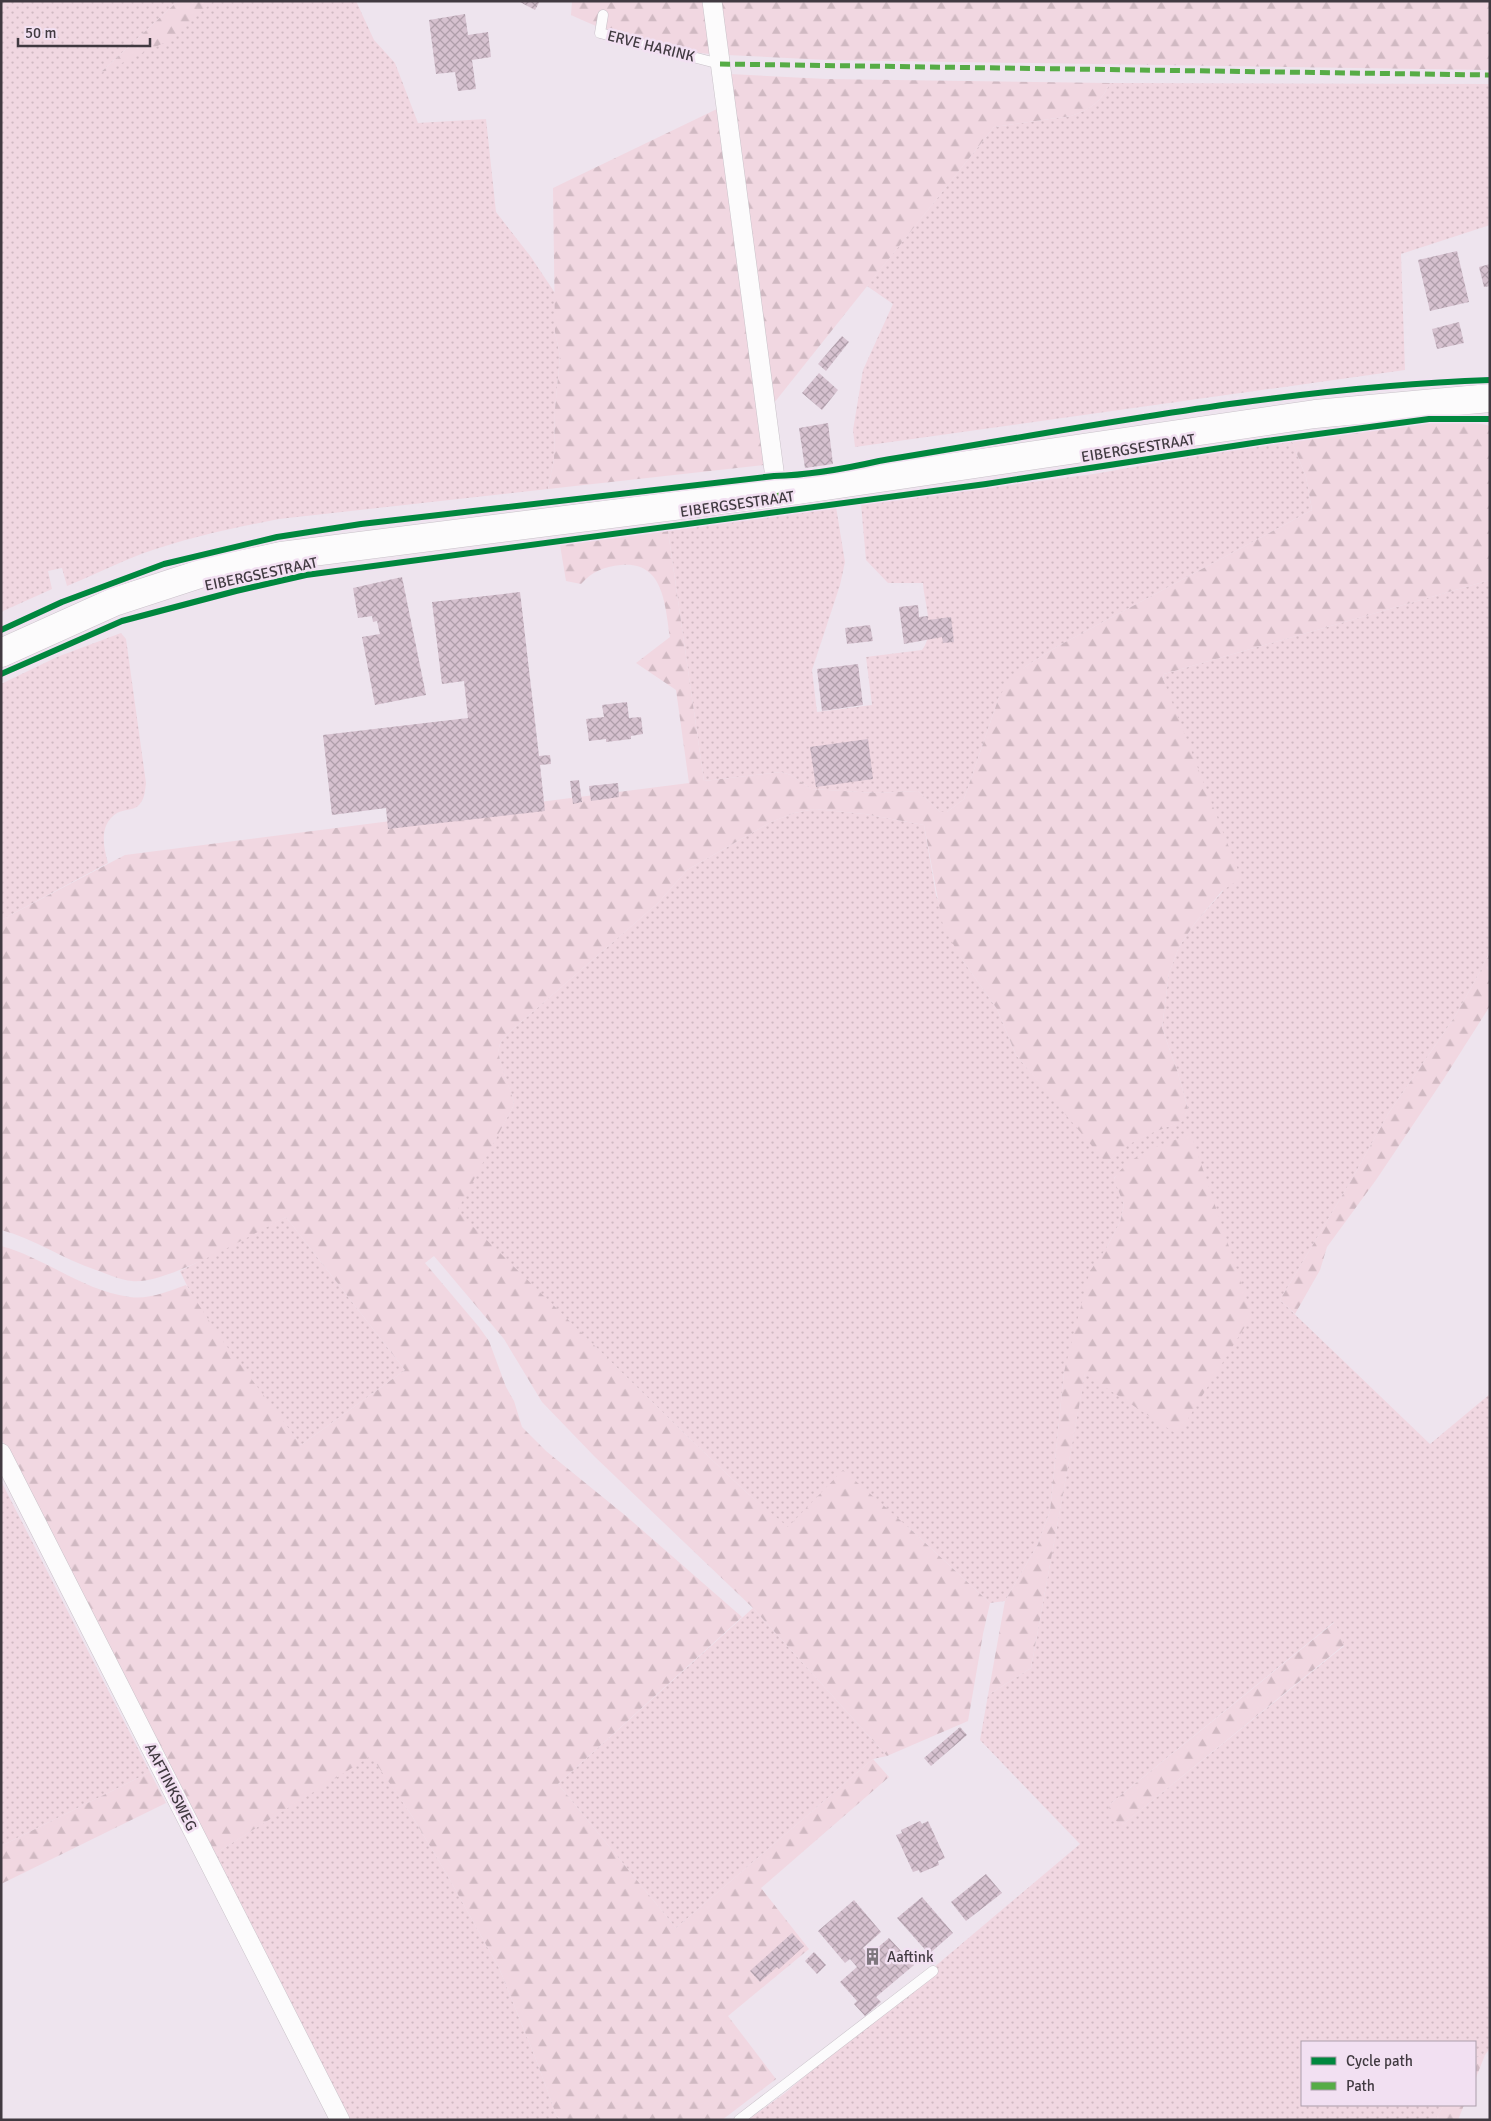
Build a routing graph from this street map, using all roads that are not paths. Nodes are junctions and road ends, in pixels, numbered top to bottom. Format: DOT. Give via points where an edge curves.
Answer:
graph roads {
  1 [pos="712,1"];
  2 [pos="603,15"];
  3 [pos="720,64"];
  4 [pos="1490,398"];
  5 [pos="777,493"];
  6 [pos="1,653"];
  7 [pos="1,1454"];
  8 [pos="933,1971"];
  9 [pos="340,2120"];
  10 [pos="739,2120"];
  1 -- 3 [label="street"];
  2 -- 3 [label="lane, ERVE HARINK" via="600,33"];
  3 -- 5 [label="street"];
  4 -- 5 [label="main road, EIBERGSESTRAAT" via="1315,414"];
  5 -- 6 [label="main road, EIBERGSESTRAAT" via="281,556 206,572 114,602"];
  7 -- 9 [label="street, AAFTINKSWEG"];
  8 -- 10 [label="lane"];
}
